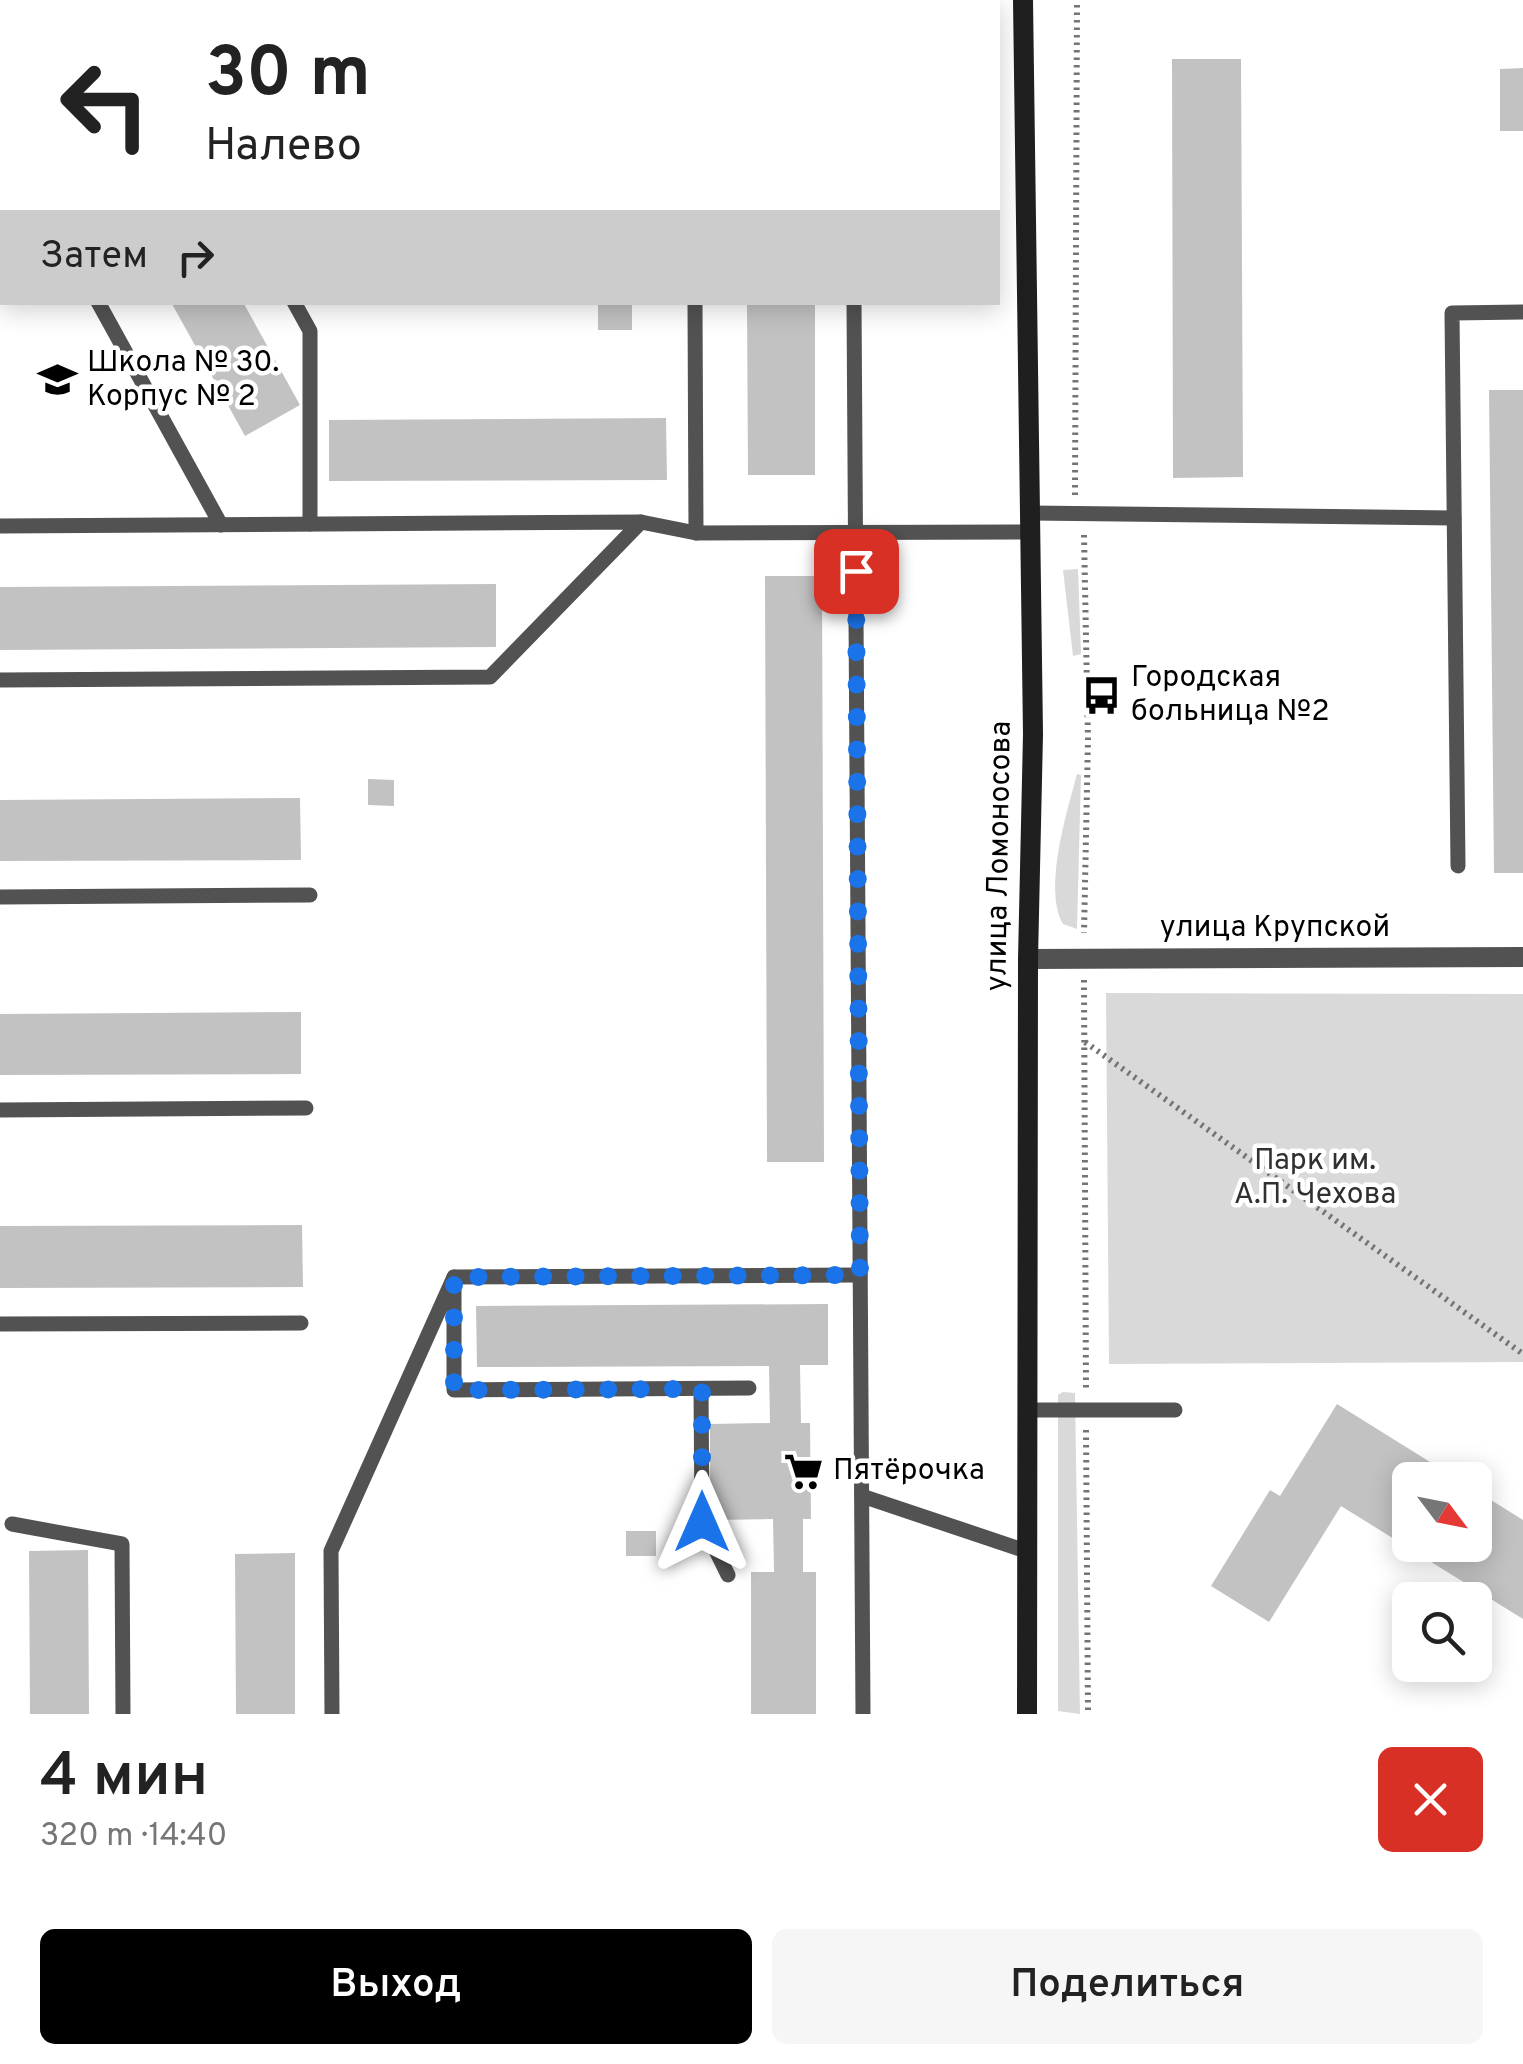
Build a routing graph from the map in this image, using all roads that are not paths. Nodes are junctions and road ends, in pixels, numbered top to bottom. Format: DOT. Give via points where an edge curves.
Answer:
graph roads {
  1 [pos="1023,0"];
  2 [pos="100,305"];
  3 [pos="296,305"];
  4 [pos="695,305"];
  5 [pos="854,305"];
  6 [pos="1523,312"];
  7 [pos="1454,518"];
  8 [pos="641,522"];
  9 [pos="1031,523"];
  10 [pos="221,524"];
  11 [pos="310,524"];
  12 [pos="0,526"];
  13 [pos="856,532"];
  14 [pos="696,533"];
  15 [pos="0,680"];
  16 [pos="1458,866"];
  17 [pos="310,896"];
  18 [pos="0,897"];
  19 [pos="1523,957"];
  20 [pos="1028,959"];
  21 [pos="306,1108"];
  22 [pos="0,1110"];
  23 [pos="860,1275"];
  24 [pos="454,1277"];
  25 [pos="301,1323"];
  26 [pos="0,1324"];
  27 [pos="749,1388"];
  28 [pos="702,1389"];
  29 [pos="1026,1410"];
  30 [pos="1175,1410"];
  31 [pos="862,1496"];
  32 [pos="12,1524"];
  33 [pos="1026,1551"];
  34 [pos="728,1574"];
  35 [pos="123,1714"];
  36 [pos="332,1714"];
  37 [pos="864,1714"];
  38 [pos="1027,1714"];
  1 -- 9 [label="main road, улица Ломоносова"];
  2 -- 10 [label="lane"];
  3 -- 11 [label="lane" via="310,331"];
  4 -- 14 [label="lane"];
  5 -- 13 [label="lane"];
  6 -- 7 [label="lane" via="1452,313"];
  7 -- 9 [label="lane" via="1084,516"];
  7 -- 16 [label="lane"];
  8 -- 11 [label="lane"];
  8 -- 14 [label="lane"];
  8 -- 15 [label="lane" via="490,677"];
  9 -- 13 [label="lane"];
  9 -- 20 [label="main road, улица Ломоносова"];
  10 -- 11 [label="lane"];
  10 -- 12 [label="lane"];
  13 -- 14 [label="lane"];
  13 -- 23 [label="lane"];
  17 -- 18 [label="lane"];
  19 -- 20 [label="street, улица Крупской"];
  20 -- 29 [label="main road, улица Ломоносова"];
  21 -- 22 [label="lane"];
  23 -- 24 [label="lane"];
  23 -- 31 [label="lane"];
  24 -- 28 [label="lane" via="454,1390"];
  24 -- 36 [label="lane" via="331,1551"];
  25 -- 26 [label="lane"];
  27 -- 28 [label="lane"];
  28 -- 34 [label="lane" via="702,1522"];
  29 -- 30 [label="lane"];
  29 -- 33 [label="main road, улица Ломоносова"];
  31 -- 33 [label="lane"];
  31 -- 37 [label="lane"];
  32 -- 35 [label="lane" via="122,1544"];
  33 -- 38 [label="main road, улица Ломоносова"];
}
